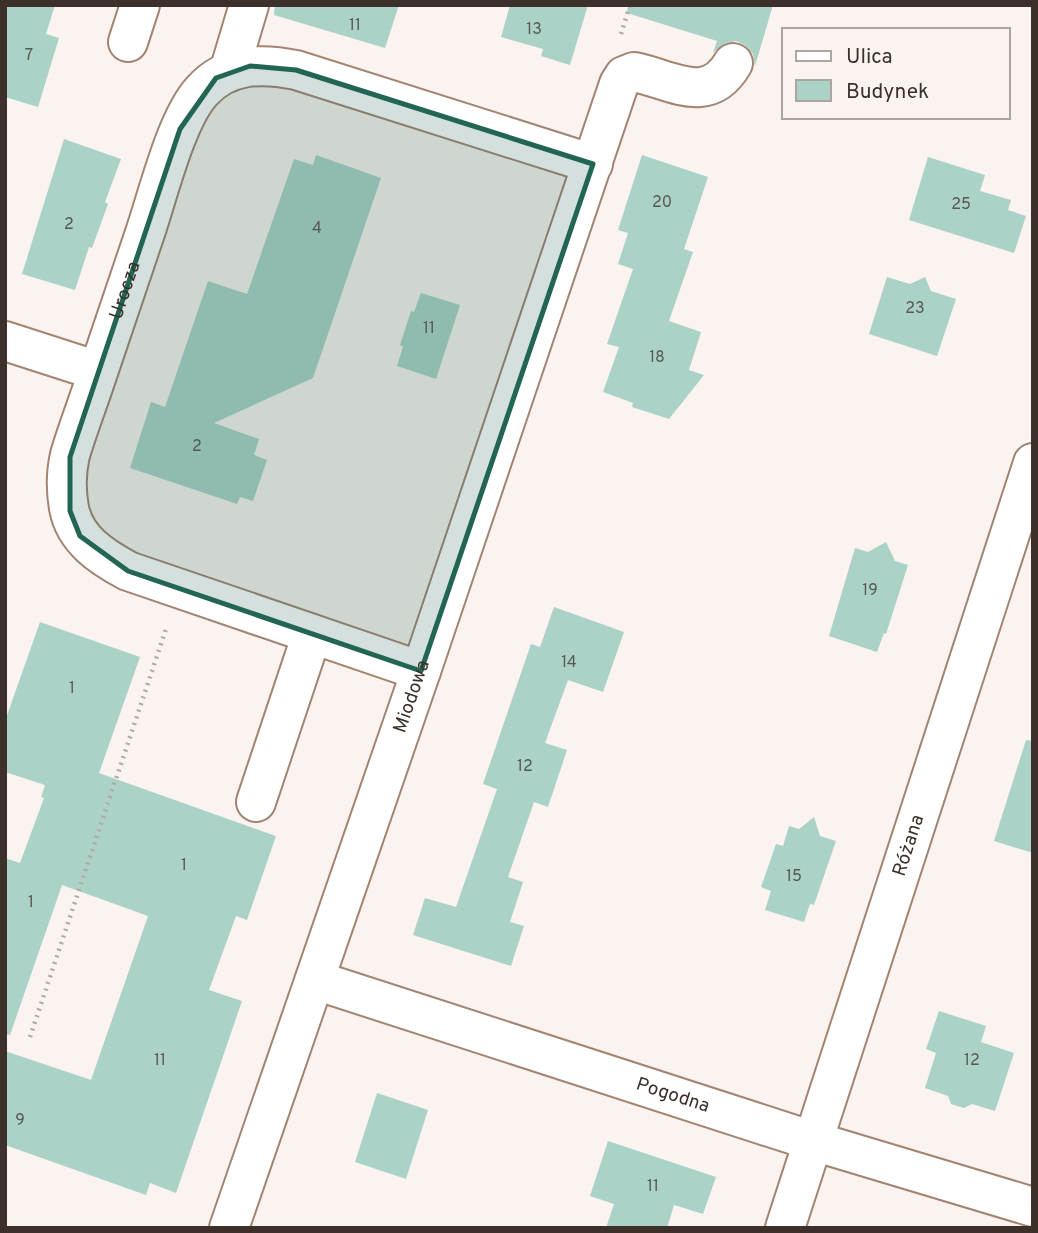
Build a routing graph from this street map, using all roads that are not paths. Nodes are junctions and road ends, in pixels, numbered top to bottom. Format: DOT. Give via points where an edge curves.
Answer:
graph roads {
  1 [pos="140,5"];
  2 [pos="249,5"];
  3 [pos="128,42"];
  4 [pos="733,62"];
  5 [pos="229,72"];
  6 [pos="593,164"];
  7 [pos="5,341"];
  8 [pos="98,371"];
  9 [pos="1033,463"];
  10 [pos="312,634"];
  11 [pos="421,671"];
  12 [pos="256,802"];
  13 [pos="315,980"];
  14 [pos="813,1141"];
  15 [pos="1033,1207"];
  16 [pos="229,1228"];
  17 [pos="785,1228"];
  1 -- 3 [label="street"];
  2 -- 5 [label="street"];
  4 -- 6 [label="street, Miodowa" via="725,77 712,86 694,88 634,72 624,76"];
  5 -- 6 [label="street, Urocza" via="274,65 296,70"];
  5 -- 8 [label="street, Urocza" via="201,92 180,129"];
  6 -- 11 [label="street, Miodowa"];
  7 -- 8 [label="street"];
  8 -- 10 [label="street, Urocza" via="69,457 69,511 80,536 99,555 128,571"];
  9 -- 14 [label="street, Różana"];
  10 -- 11 [label="street, Urocza"];
  10 -- 12 [label="street"];
  11 -- 13 [label="street, Miodowa"];
  13 -- 14 [label="street, Pogodna"];
  13 -- 16 [label="street, Miodowa"];
  14 -- 15 [label="street, Pogodna"];
  14 -- 17 [label="street, Różana"];
}
